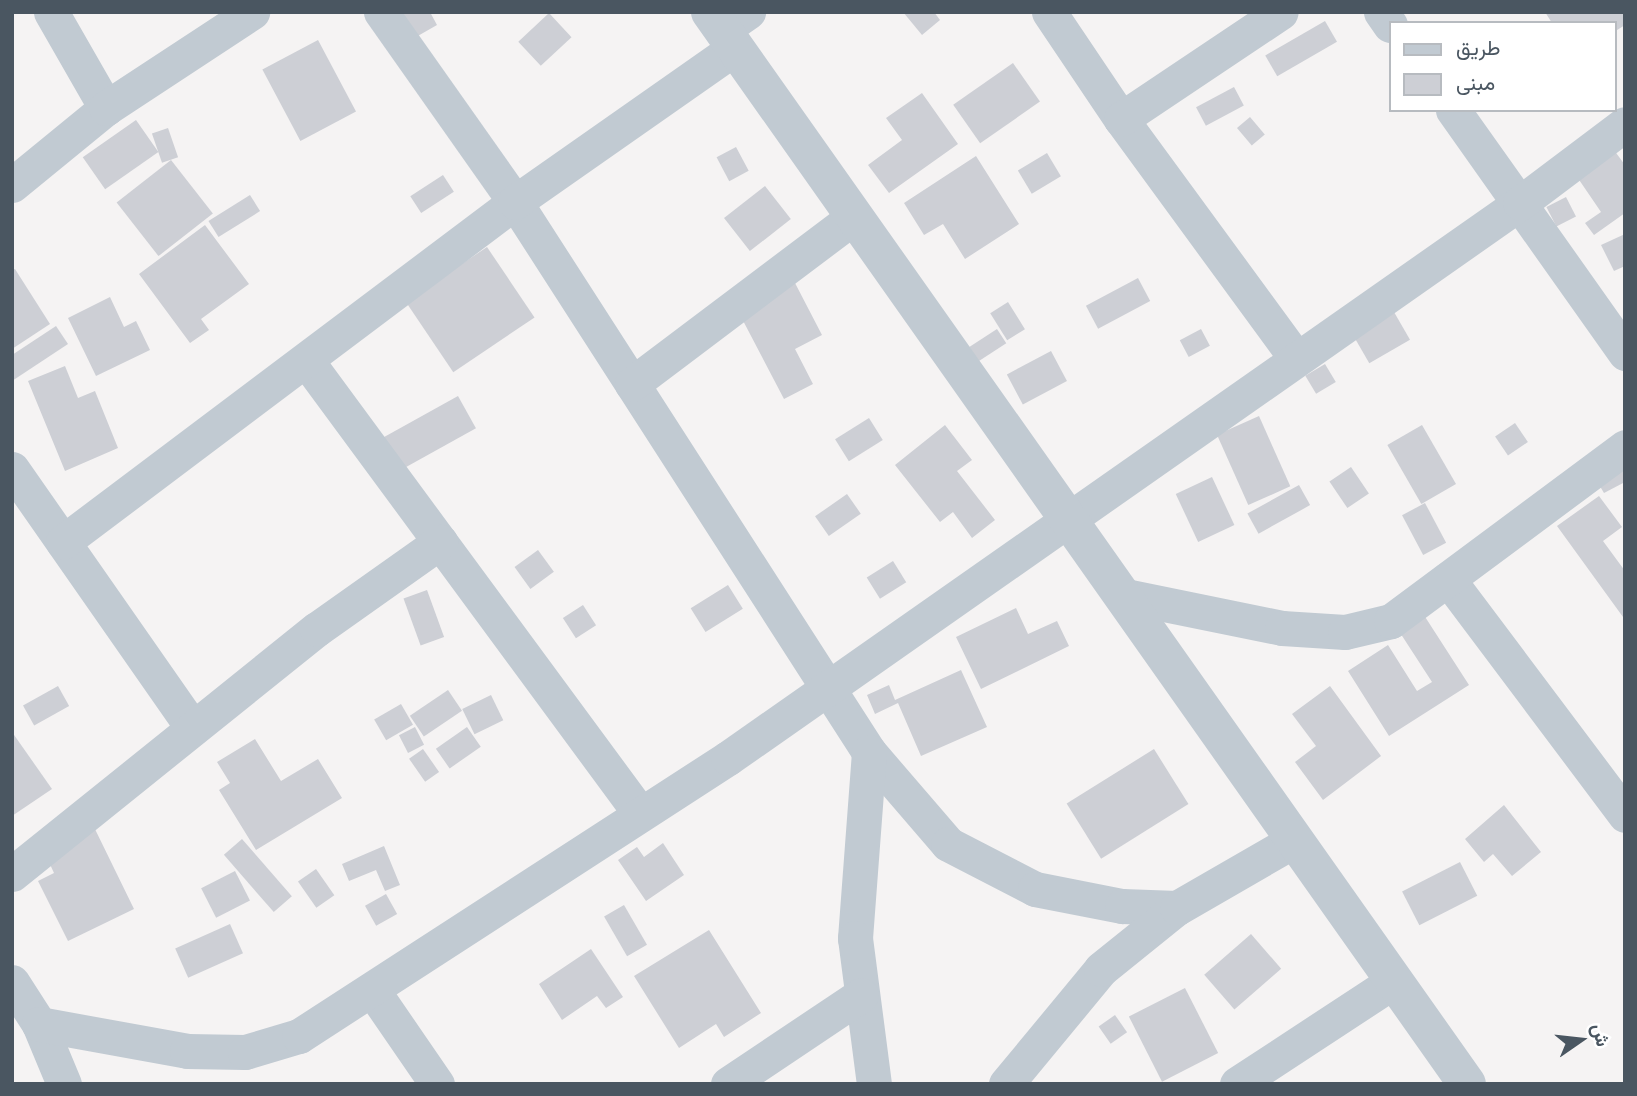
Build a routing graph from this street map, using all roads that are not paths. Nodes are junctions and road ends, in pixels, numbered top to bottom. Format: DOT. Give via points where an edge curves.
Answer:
graph roads {
  1 [pos="51,12"];
  2 [pos="251,12"];
  3 [pos="381,12"];
  4 [pos="1049,12"];
  5 [pos="1281,12"];
  6 [pos="729,26"];
  7 [pos="106,108"];
  8 [pos="1453,112"];
  9 [pos="1121,119"];
  10 [pos="1625,124"];
  11 [pos="12,185"];
  12 [pos="515,202"];
  13 [pos="1521,203"];
  14 [pos="854,217"];
  15 [pos="1625,353"];
  16 [pos="1296,358"];
  17 [pos="306,360"];
  18 [pos="632,384"];
  19 [pos="1625,447"];
  20 [pos="12,469"];
  21 [pos="1070,518"];
  22 [pos="63,542"];
  23 [pos="440,542"];
  24 [pos="1448,579"];
  25 [pos="1125,596"];
  26 [pos="830,685"];
  27 [pos="192,727"];
  28 [pos="869,751"];
  29 [pos="639,812"];
  30 [pos="1625,815"];
  31 [pos="1293,841"];
  32 [pos="12,874"];
  33 [pos="1177,908"];
  34 [pos="1394,981"];
  35 [pos="12,982"];
  36 [pos="373,991"];
  37 [pos="861,995"];
  38 [pos="39,1024"];
  39 [pos="1017,1078"];
  40 [pos="64,1084"];
  41 [pos="437,1084"];
  42 [pos="728,1084"];
  43 [pos="874,1084"];
  44 [pos="1237,1084"];
  45 [pos="1467,1084"];
  1 -- 7 [label="street"];
  2 -- 7 [label="street"];
  3 -- 12 [label="street"];
  4 -- 9 [label="street"];
  5 -- 9 [label="street"];
  6 -- 12 [label="street"];
  6 -- 14 [label="street"];
  7 -- 11 [label="street"];
  8 -- 13 [label="street"];
  9 -- 16 [label="street"];
  10 -- 13 [label="street"];
  12 -- 17 [label="street"];
  12 -- 18 [label="street"];
  13 -- 15 [label="street"];
  13 -- 16 [label="street"];
  14 -- 18 [label="street"];
  14 -- 21 [label="street"];
  16 -- 21 [label="street"];
  17 -- 22 [label="street"];
  17 -- 23 [label="street"];
  18 -- 26 [label="street"];
  19 -- 24 [label="street"];
  20 -- 22 [label="street"];
  21 -- 25 [label="street"];
  21 -- 26 [label="street"];
  22 -- 27 [label="street"];
  23 -- 27 [label="street" via="317,629"];
  23 -- 29 [label="street"];
  24 -- 25 [label="street" via="1391,621 1345,632 1282,628"];
  24 -- 30 [label="street"];
  25 -- 31 [label="street"];
  26 -- 28 [label="street"];
  26 -- 29 [label="street" via="727,758"];
  27 -- 32 [label="street"];
  28 -- 33 [label="street" via="948,844 987,868 1035,889 1122,906"];
  28 -- 37 [label="street" via="855,938"];
  29 -- 36 [label="street"];
  31 -- 33 [label="street"];
  31 -- 34 [label="street"];
  33 -- 39 [label="street" via="1101,969"];
  34 -- 44 [label="street"];
  34 -- 45 [label="street"];
  35 -- 38 [label="street"];
  36 -- 38 [label="street" via="299,1036 245,1052 187,1051"];
  36 -- 41 [label="street"];
  37 -- 42 [label="street"];
  37 -- 43 [label="street"];
  38 -- 40 [label="street"];
}
